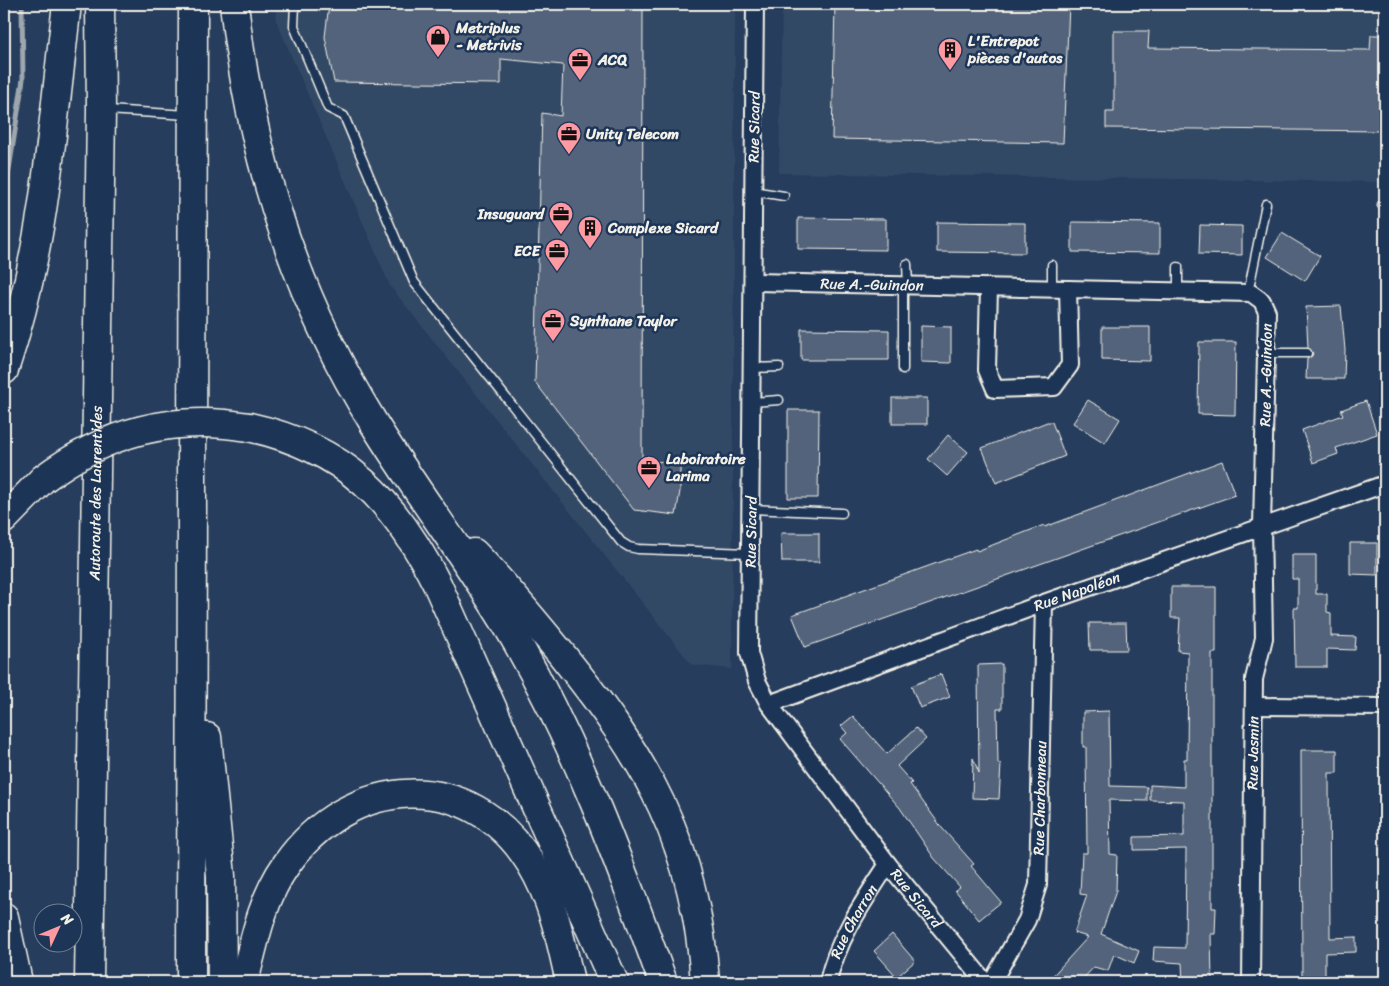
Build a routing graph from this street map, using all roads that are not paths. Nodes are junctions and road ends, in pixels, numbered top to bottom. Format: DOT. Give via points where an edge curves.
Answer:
graph roads {
  1 [pos="67,4"];
  2 [pos="100,4"];
  3 [pos="193,4"];
  4 [pos="234,4"];
  5 [pos="295,4"];
  6 [pos="755,4"];
  7 [pos="101,110"];
  8 [pos="192,116"];
  9 [pos="753,190"];
  10 [pos="784,196"];
  11 [pos="1266,204"];
  12 [pos="907,264"];
  13 [pos="1052,265"];
  14 [pos="1178,267"];
  15 [pos="754,282"];
  16 [pos="905,285"];
  17 [pos="989,287"];
  18 [pos="1060,289"];
  19 [pos="1178,291"];
  20 [pos="1248,293"];
  21 [pos="1266,353"];
  22 [pos="1307,353"];
  23 [pos="779,367"];
  24 [pos="753,368"];
  25 [pos="4,370"];
  26 [pos="903,370"];
  27 [pos="779,400"];
  28 [pos="752,402"];
  29 [pos="1385,484"];
  30 [pos="426,504"];
  31 [pos="751,509"];
  32 [pos="842,513"];
  33 [pos="4,519"];
  34 [pos="1262,526"];
  35 [pos="750,553"];
  36 [pos="191,591"];
  37 [pos="1044,603"];
  38 [pos="769,704"];
  39 [pos="1254,706"];
  40 [pos="1385,708"];
  41 [pos="888,864"];
  42 [pos="4,917"];
  43 [pos="18,982"];
  44 [pos="89,982"];
  45 [pos="191,982"];
  46 [pos="222,982"];
  47 [pos="244,982"];
  48 [pos="570,982"];
  49 [pos="614,982"];
  50 [pos="663,982"];
  51 [pos="705,982"];
  52 [pos="828,982"];
  53 [pos="985,982"];
  54 [pos="992,982"];
  55 [pos="1251,982"];
  1 -- 25 [label="highway" via="42,218 23,308"];
  2 -- 7 [label="highway, Autoroute des Laurentides"];
  3 -- 8 [label="highway"];
  4 -- 30 [label="highway" via="250,112 286,242 334,352 372,420"];
  5 -- 35 [label="lane" via="294,26 328,108 344,116 414,282 621,542 638,549"];
  6 -- 9 [label="street, Rue Sicard"];
  7 -- 8 [label="lane"];
  7 -- 44 [label="highway, Autoroute des Laurentides"];
  8 -- 36 [label="highway"];
  9 -- 10 [label="lane"];
  9 -- 15 [label="street, Rue Sicard"];
  11 -- 20 [label="lane"];
  12 -- 16 [label="lane"];
  13 -- 18 [label="lane"];
  14 -- 19 [label="lane"];
  15 -- 16 [label="street, Rue A.-Guindon"];
  15 -- 24 [label="street, Rue Sicard"];
  16 -- 17 [label="street, Rue A.-Guindon"];
  16 -- 26 [label="lane"];
  17 -- 18 [label="street, Rue A.-Guindon"];
  17 -- 18 [label="street" via="986,370 995,389 1008,390 1054,387 1070,365"];
  18 -- 19 [label="street, Rue A.-Guindon"];
  19 -- 20 [label="street, Rue A.-Guindon"];
  20 -- 21 [label="street, Rue A.-Guindon" via="1262,301 1267,312"];
  21 -- 22 [label="lane"];
  21 -- 34 [label="street, Rue A.-Guindon"];
  23 -- 24 [label="lane"];
  24 -- 28 [label="street, Rue Sicard"];
  27 -- 28 [label="lane"];
  28 -- 31 [label="street, Rue Sicard"];
  29 -- 34 [label="street, Rue Napoléon"];
  30 -- 50 [label="highway" via="499,613 559,720 600,813"];
  30 -- 51 [label="highway" via="506,585 591,692 643,767 665,809 689,876 699,924"];
  31 -- 32 [label="lane"];
  31 -- 35 [label="street, Rue Sicard"];
  33 -- 49 [label="highway, bridge" via="43,479 71,460 100,444 149,428 201,422 249,427 294,440 348,469 391,508 438,586"];
  34 -- 37 [label="street, Rue Napoléon"];
  34 -- 39 [label="street, Rue Jasmin" via="1264,638 1254,679"];
  35 -- 38 [label="street, Rue Sicard" via="749,653 757,681"];
  36 -- 45 [label="highway"];
  36 -- 46 [label="highway" via="221,876"];
  37 -- 38 [label="street, Rue Napoléon"];
  37 -- 54 [label="street, Rue Charbonneau" via="1038,885 1027,920"];
  38 -- 41 [label="street, Rue Sicard"];
  39 -- 40 [label="street"];
  39 -- 55 [label="street, Rue Jasmin"];
  41 -- 52 [label="street, Rue Charron" via="854,918 832,963"];
  41 -- 53 [label="street, Rue Sicard"];
  42 -- 43 [label="highway"];
  47 -- 48 [label="highway" via="259,924 273,887 301,845 319,827 350,806 386,795 410,793 447,798 474,809 519,846 549,899"];
}
